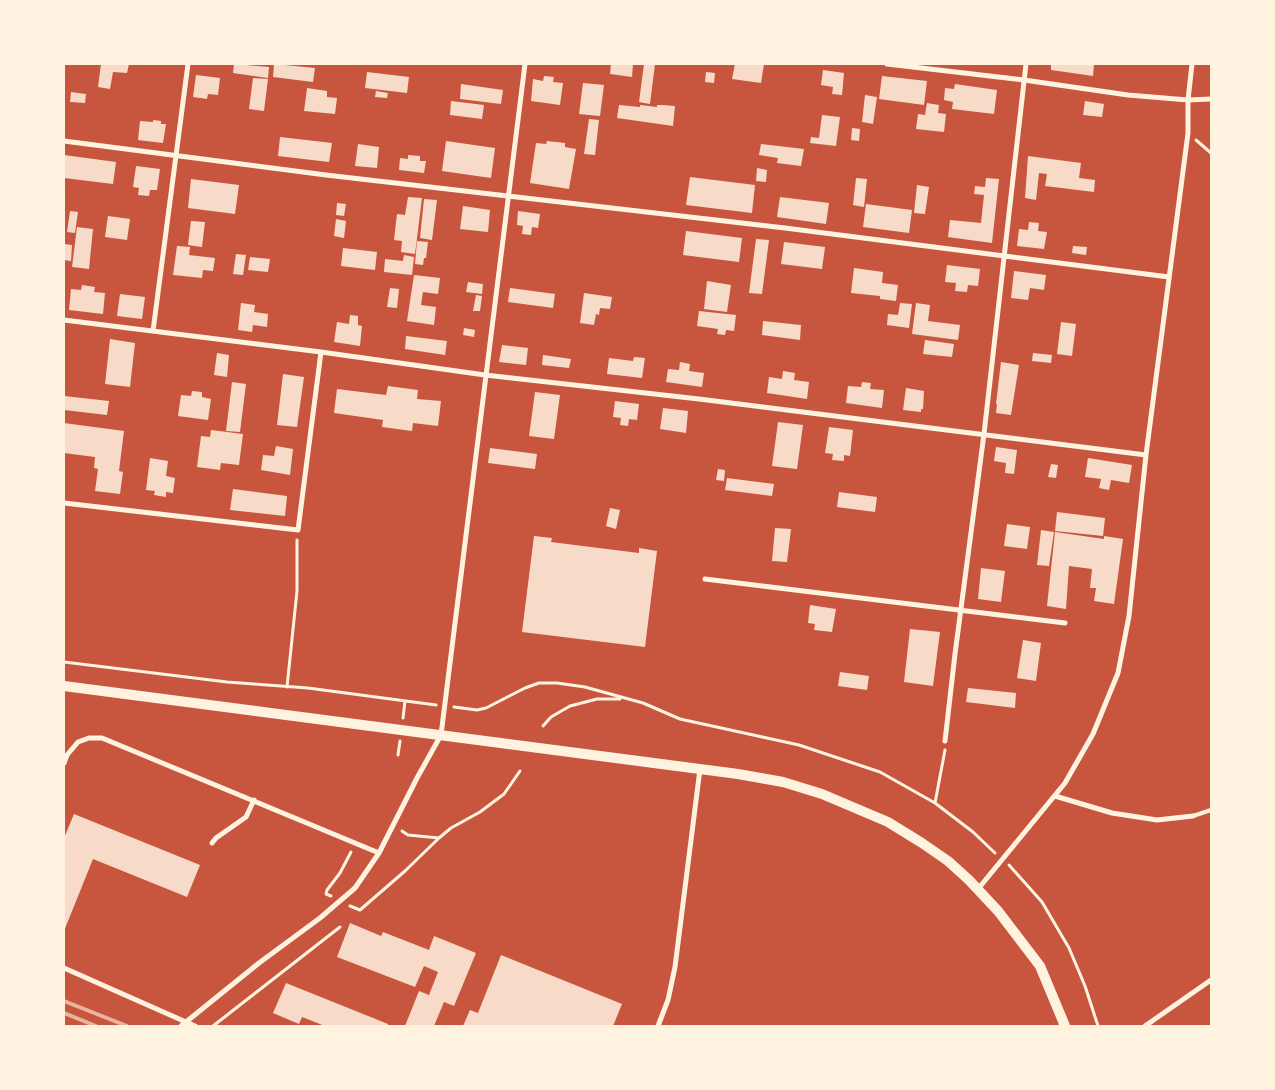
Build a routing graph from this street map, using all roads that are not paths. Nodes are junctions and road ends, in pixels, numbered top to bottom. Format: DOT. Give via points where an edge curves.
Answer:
graph roads {
  1 [pos="188,64"];
  2 [pos="525,64"];
  3 [pos="888,64"];
  4 [pos="1026,64"];
  5 [pos="1192,64"];
  6 [pos="1024,80"];
  7 [pos="1211,99"];
  8 [pos="1188,100"];
  9 [pos="64,141"];
  10 [pos="176,155"];
  11 [pos="508,196"];
  12 [pos="1003,257"];
  13 [pos="1169,277"];
  14 [pos="64,320"];
  15 [pos="153,331"];
  16 [pos="321,352"];
  17 [pos="486,375"];
  18 [pos="984,434"];
  19 [pos="1146,455"];
  20 [pos="64,503"];
  21 [pos="705,579"];
  22 [pos="960,610"];
  23 [pos="1065,623"];
  24 [pos="64,686"];
  25 [pos="441,735"];
  26 [pos="945,741"];
  27 [pos="64,763"];
  28 [pos="700,769"];
  29 [pos="1055,796"];
  30 [pos="254,800"];
  31 [pos="1211,810"];
  32 [pos="1194,816"];
  33 [pos="212,843"];
  34 [pos="379,853"];
  35 [pos="978,890"];
  36 [pos="64,968"];
  37 [pos="1211,980"];
  38 [pos="186,1022"];
  39 [pos="180,1026"];
  40 [pos="195,1026"];
  41 [pos="658,1026"];
  42 [pos="1066,1026"];
  43 [pos="1145,1026"];
  1 -- 10 [label="street"];
  2 -- 11 [label="street"];
  3 -- 6 [label="street"];
  4 -- 6 [label="street"];
  5 -- 8 [label="street"];
  6 -- 8 [label="street"];
  6 -- 12 [label="street"];
  7 -- 8 [label="street"];
  8 -- 13 [label="street" via="1188,133"];
  9 -- 10 [label="street"];
  10 -- 11 [label="street"];
  10 -- 15 [label="street"];
  11 -- 12 [label="street"];
  11 -- 17 [label="street"];
  12 -- 13 [label="street"];
  12 -- 18 [label="street"];
  13 -- 19 [label="street"];
  14 -- 15 [label="street"];
  15 -- 16 [label="street"];
  16 -- 17 [label="street"];
  16 -- 20 [label="street" via="298,530"];
  17 -- 18 [label="street"];
  17 -- 25 [label="street"];
  18 -- 19 [label="street"];
  18 -- 22 [label="street"];
  19 -- 29 [label="street" via="1129,616 1118,673 1093,734"];
  21 -- 22 [label="street"];
  22 -- 23 [label="street"];
  22 -- 26 [label="street"];
  24 -- 25 [label="main road"];
  25 -- 28 [label="main road"];
  25 -- 34 [label="street"];
  27 -- 30 [label="street" via="78,742 102,738"];
  28 -- 35 [label="main road" via="783,782 861,809 922,842 948,860"];
  28 -- 41 [label="street" via="675,967"];
  29 -- 32 [label="street" via="1112,813 1157,820"];
  29 -- 35 [label="street"];
  30 -- 33 [label="street" via="246,817"];
  30 -- 34 [label="street"];
  31 -- 32 [label="lane"];
  34 -- 38 [label="street" via="341,902"];
  35 -- 42 [label="main road" via="1040,966"];
  36 -- 38 [label="street"];
  37 -- 43 [label="street"];
  38 -- 39 [label="street"];
  38 -- 40 [label="street"];
}
